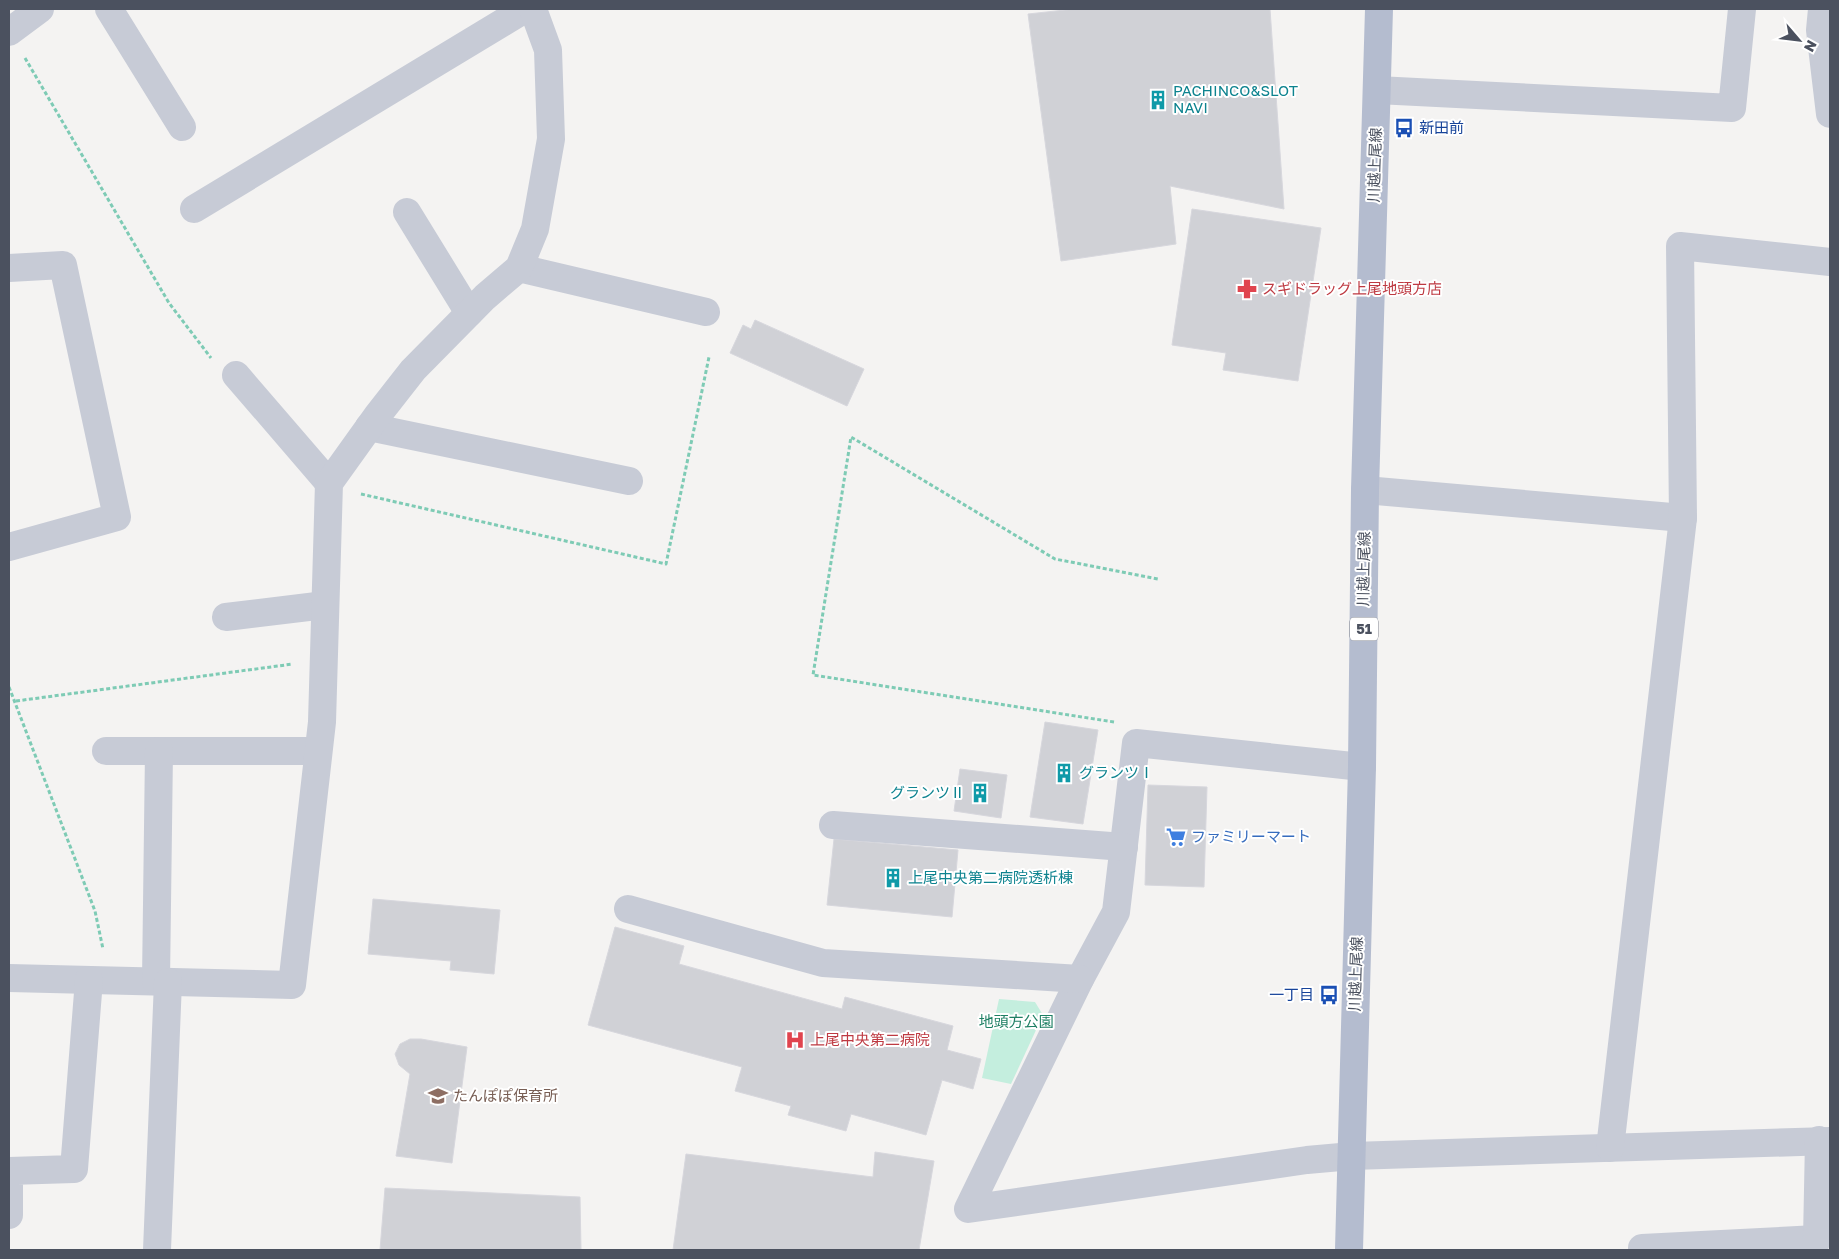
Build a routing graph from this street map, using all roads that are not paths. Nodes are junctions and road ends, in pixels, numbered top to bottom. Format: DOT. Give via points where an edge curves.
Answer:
graph roads {
  1 [pos="40,9"];
  2 [pos="109,9"];
  3 [pos="525,9"];
  4 [pos="533,9"];
  5 [pos="1379,9"];
  6 [pos="1742,9"];
  7 [pos="1822,9"];
  8 [pos="9,32"];
  9 [pos="1377,90"];
  10 [pos="1830,114"];
  11 [pos="182,127"];
  12 [pos="194,210"];
  13 [pos="407,212"];
  14 [pos="1830,262"];
  15 [pos="9,268"];
  16 [pos="518,268"];
  17 [pos="706,312"];
  18 [pos="469,313"];
  19 [pos="236,375"];
  20 [pos="369,427"];
  21 [pos="630,481"];
  22 [pos="329,483"];
  23 [pos="1365,490"];
  24 [pos="1683,518"];
  25 [pos="9,547"];
  26 [pos="325,605"];
  27 [pos="226,617"];
  28 [pos="106,751"];
  29 [pos="159,751"];
  30 [pos="318,751"];
  31 [pos="1362,767"];
  32 [pos="833,825"];
  33 [pos="1124,847"];
  34 [pos="628,909"];
  35 [pos="9,978"];
  36 [pos="1080,979"];
  37 [pos="99,980"];
  38 [pos="162,982"];
  39 [pos="1825,1140"];
  40 [pos="1610,1148"];
  41 [pos="1352,1156"];
  42 [pos="9,1215"];
  43 [pos="1815,1245"];
  44 [pos="1642,1248"];
  45 [pos="157,1250"];
  46 [pos="1349,1250"];
  1 -- 8 [label="street"];
  2 -- 11 [label="street"];
  3 -- 12 [label="street"];
  4 -- 16 [label="street" via="548,50 551,139 535,229"];
  5 -- 9 [label="main road, 川越上尾線 / 51"];
  6 -- 9 [label="street" via="1732,108"];
  7 -- 10 [label="street" via="1820,30"];
  9 -- 23 [label="main road, 川越上尾線 / 51"];
  13 -- 18 [label="street"];
  14 -- 24 [label="street" via="1680,246"];
  15 -- 25 [label="street" via="63,265 117,517"];
  16 -- 17 [label="street"];
  16 -- 18 [label="street"];
  18 -- 20 [label="street" via="413,370"];
  19 -- 22 [label="street"];
  20 -- 21 [label="street"];
  20 -- 22 [label="street"];
  22 -- 26 [label="street"];
  23 -- 24 [label="street"];
  23 -- 31 [label="main road, 川越上尾線 / 51"];
  24 -- 40 [label="street"];
  26 -- 27 [label="street"];
  26 -- 30 [label="street" via="322,722"];
  28 -- 29 [label="street"];
  29 -- 30 [label="street"];
  29 -- 38 [label="street"];
  30 -- 38 [label="street" via="292,984"];
  31 -- 33 [label="street" via="1136,743"];
  31 -- 41 [label="main road, 川越上尾線 / 51"];
  32 -- 33 [label="street"];
  33 -- 36 [label="street" via="1116,912"];
  34 -- 36 [label="street" via="823,963"];
  35 -- 37 [label="street"];
  36 -- 41 [label="street" via="968,1209"];
  37 -- 38 [label="street"];
  37 -- 42 [label="street" via="74,1169 9,1172"];
  38 -- 45 [label="street"];
  39 -- 40 [label="street"];
  39 -- 43 [label="street"];
  40 -- 41 [label="street"];
  41 -- 46 [label="main road, 川越上尾線 / 51"];
  43 -- 44 [label="street"];
}
